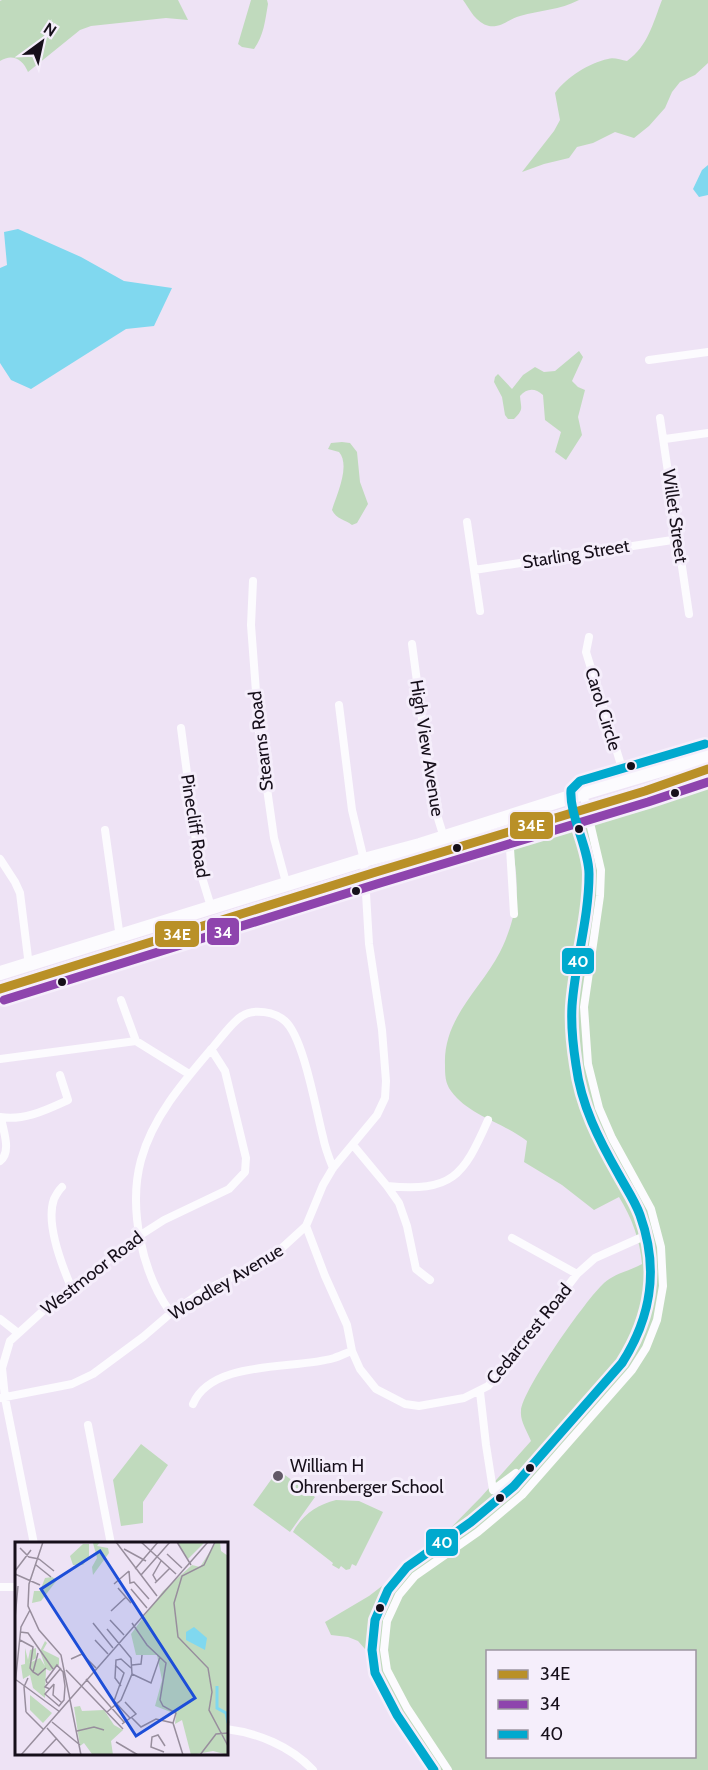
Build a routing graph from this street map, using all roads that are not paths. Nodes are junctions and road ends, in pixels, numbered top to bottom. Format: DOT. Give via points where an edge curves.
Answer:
graph roads {
  1 [pos="708,352"];
  2 [pos="649,360"];
  3 [pos="660,418"];
  4 [pos="708,433"];
  5 [pos="665,439"];
  6 [pos="467,522"];
  7 [pos="679,539"];
  8 [pos="474,570"];
  9 [pos="253,581"];
  10 [pos="480,611"];
  11 [pos="689,614"];
  12 [pos="589,637"];
  13 [pos="412,644"];
  14 [pos="339,705"];
  15 [pos="181,728"];
  16 [pos="708,756"];
  17 [pos="708,769"];
  18 [pos="626,781"];
  19 [pos="583,793"];
  20 [pos="586,808"];
  21 [pos="105,830"];
  22 [pos="509,832"];
  23 [pos="446,844"];
  24 [pos="0,859"];
  25 [pos="364,860"];
  26 [pos="363,875"];
  27 [pos="287,884"];
  28 [pos="291,898"];
  29 [pos="211,908"];
  30 [pos="514,914"];
  31 [pos="216,922"];
  32 [pos="120,936"];
  33 [pos="124,950"];
  34 [pos="29,963"];
  35 [pos="0,973"];
  36 [pos="30,979"];
  37 [pos="0,989"];
  38 [pos="121,1000"];
  39 [pos="136,1041"];
  40 [pos="212,1049"];
  41 [pos="0,1059"];
  42 [pos="189,1074"];
  43 [pos="60,1075"];
  44 [pos="1,1117"];
  45 [pos="488,1120"];
  46 [pos="353,1145"];
  47 [pos="0,1161"];
  48 [pos="333,1168"];
  49 [pos="387,1186"];
  50 [pos="62,1187"];
  51 [pos="306,1226"];
  52 [pos="139,1236"];
  53 [pos="512,1238"];
  54 [pos="640,1238"];
  55 [pos="577,1274"];
  56 [pos="430,1280"];
  57 [pos="72,1289"];
  58 [pos="171,1312"];
  59 [pos="0,1319"];
  60 [pos="18,1333"];
  61 [pos="352,1351"];
  62 [pos="480,1392"];
  63 [pos="2,1398"];
  64 [pos="193,1404"];
  65 [pos="88,1425"];
  66 [pos="516,1473"];
  67 [pos="34,1542"];
  68 [pos="111,1542"];
  69 [pos="228,1729"];
  70 [pos="313,1770"];
  71 [pos="448,1770"];
  1 -- 2 [label="street"];
  3 -- 5 [label="street, Willet Street"];
  4 -- 5 [label="street"];
  5 -- 7 [label="street, Willet Street"];
  6 -- 8 [label="street"];
  7 -- 8 [label="street, Starling Street"];
  7 -- 11 [label="street, Willet Street"];
  8 -- 10 [label="street"];
  9 -- 27 [label="street, Stearns Road" via="251,625 259,732 274,838"];
  12 -- 18 [label="street, Carol Circle" via="586,652"];
  13 -- 23 [label="street, High View Avenue" via="433,802"];
  14 -- 25 [label="street, Woodley Avenue" via="352,810"];
  15 -- 29 [label="street, Pinecliff Road" via="200,871"];
  16 -- 18 [label="main road"];
  17 -- 20 [label="main road"];
  18 -- 19 [label="main road"];
  19 -- 20 [label="street"];
  19 -- 23 [label="main road"];
  20 -- 22 [label="main road"];
  20 -- 71 [label="street" via="601,870 584,1007 588,1064 599,1108 612,1138 651,1209 661,1247 663,1286 657,1320 632,1370 522,1495 415,1576 399,1595 387,1621 387,1670"];
  21 -- 32 [label="street"];
  22 -- 23 [label="main road"];
  22 -- 30 [label="street"];
  23 -- 25 [label="main road"];
  23 -- 26 [label="main road"];
  24 -- 34 [label="street" via="20,893"];
  25 -- 26 [label="street, Woodley Avenue"];
  25 -- 27 [label="main road"];
  26 -- 28 [label="main road"];
  26 -- 46 [label="street, Woodley Avenue" via="386,1081 385,1098 377,1115"];
  27 -- 28 [label="street, Stearns Road"];
  27 -- 29 [label="main road"];
  28 -- 31 [label="main road"];
  29 -- 31 [label="street, Pinecliff Road"];
  29 -- 32 [label="main road"];
  31 -- 33 [label="main road"];
  32 -- 33 [label="street"];
  32 -- 34 [label="main road"];
  33 -- 36 [label="main road"];
  34 -- 35 [label="main road"];
  34 -- 36 [label="street"];
  36 -- 37 [label="main road"];
  38 -- 39 [label="street"];
  39 -- 41 [label="street"];
  39 -- 42 [label="street"];
  40 -- 42 [label="street"];
  40 -- 48 [label="street" via="243,1015 260,1012 278,1015 287,1022 311,1085"];
  40 -- 52 [label="street, Westmoor Road" via="225,1071 246,1158 245,1172 229,1189"];
  42 -- 52 [label="street" via="164,1110 140,1161 136,1196"];
  43 -- 44 [label="street" via="68,1100 18,1119"];
  44 -- 47 [label="street" via="7,1150"];
  45 -- 49 [label="street" via="466,1163 453,1178 436,1186 413,1189"];
  46 -- 48 [label="street, Woodley Avenue"];
  46 -- 49 [label="street"];
  48 -- 51 [label="street, Woodley Avenue"];
  49 -- 56 [label="street" via="399,1203 416,1269"];
  50 -- 57 [label="street" via="54,1199 54,1236"];
  51 -- 58 [label="street, Woodley Avenue" via="271,1258"];
  51 -- 61 [label="street, Cedarcrest Road" via="347,1325"];
  52 -- 57 [label="street, Westmoor Road"];
  52 -- 58 [label="street" via="147,1269"];
  53 -- 55 [label="street"];
  54 -- 55 [label="street, Cedarcrest Road" via="595,1258"];
  55 -- 62 [label="street, Cedarcrest Road" via="505,1368"];
  57 -- 60 [label="street, Westmoor Road"];
  58 -- 63 [label="street, Woodley Avenue" via="93,1374 72,1384"];
  59 -- 60 [label="street"];
  60 -- 63 [label="street, Westmoor Road" via="10,1341 2,1368"];
  61 -- 62 [label="street, Cedarcrest Road" via="376,1389 405,1404 419,1406"];
  61 -- 64 [label="street" via="333,1359 227,1376 198,1393"];
  62 -- 66 [label="street" via="493,1490"];
  63 -- 67 [label="street, Westmoor Road"];
  65 -- 68 [label="street"];
  69 -- 70 [label="street" via="259,1735"];
}
